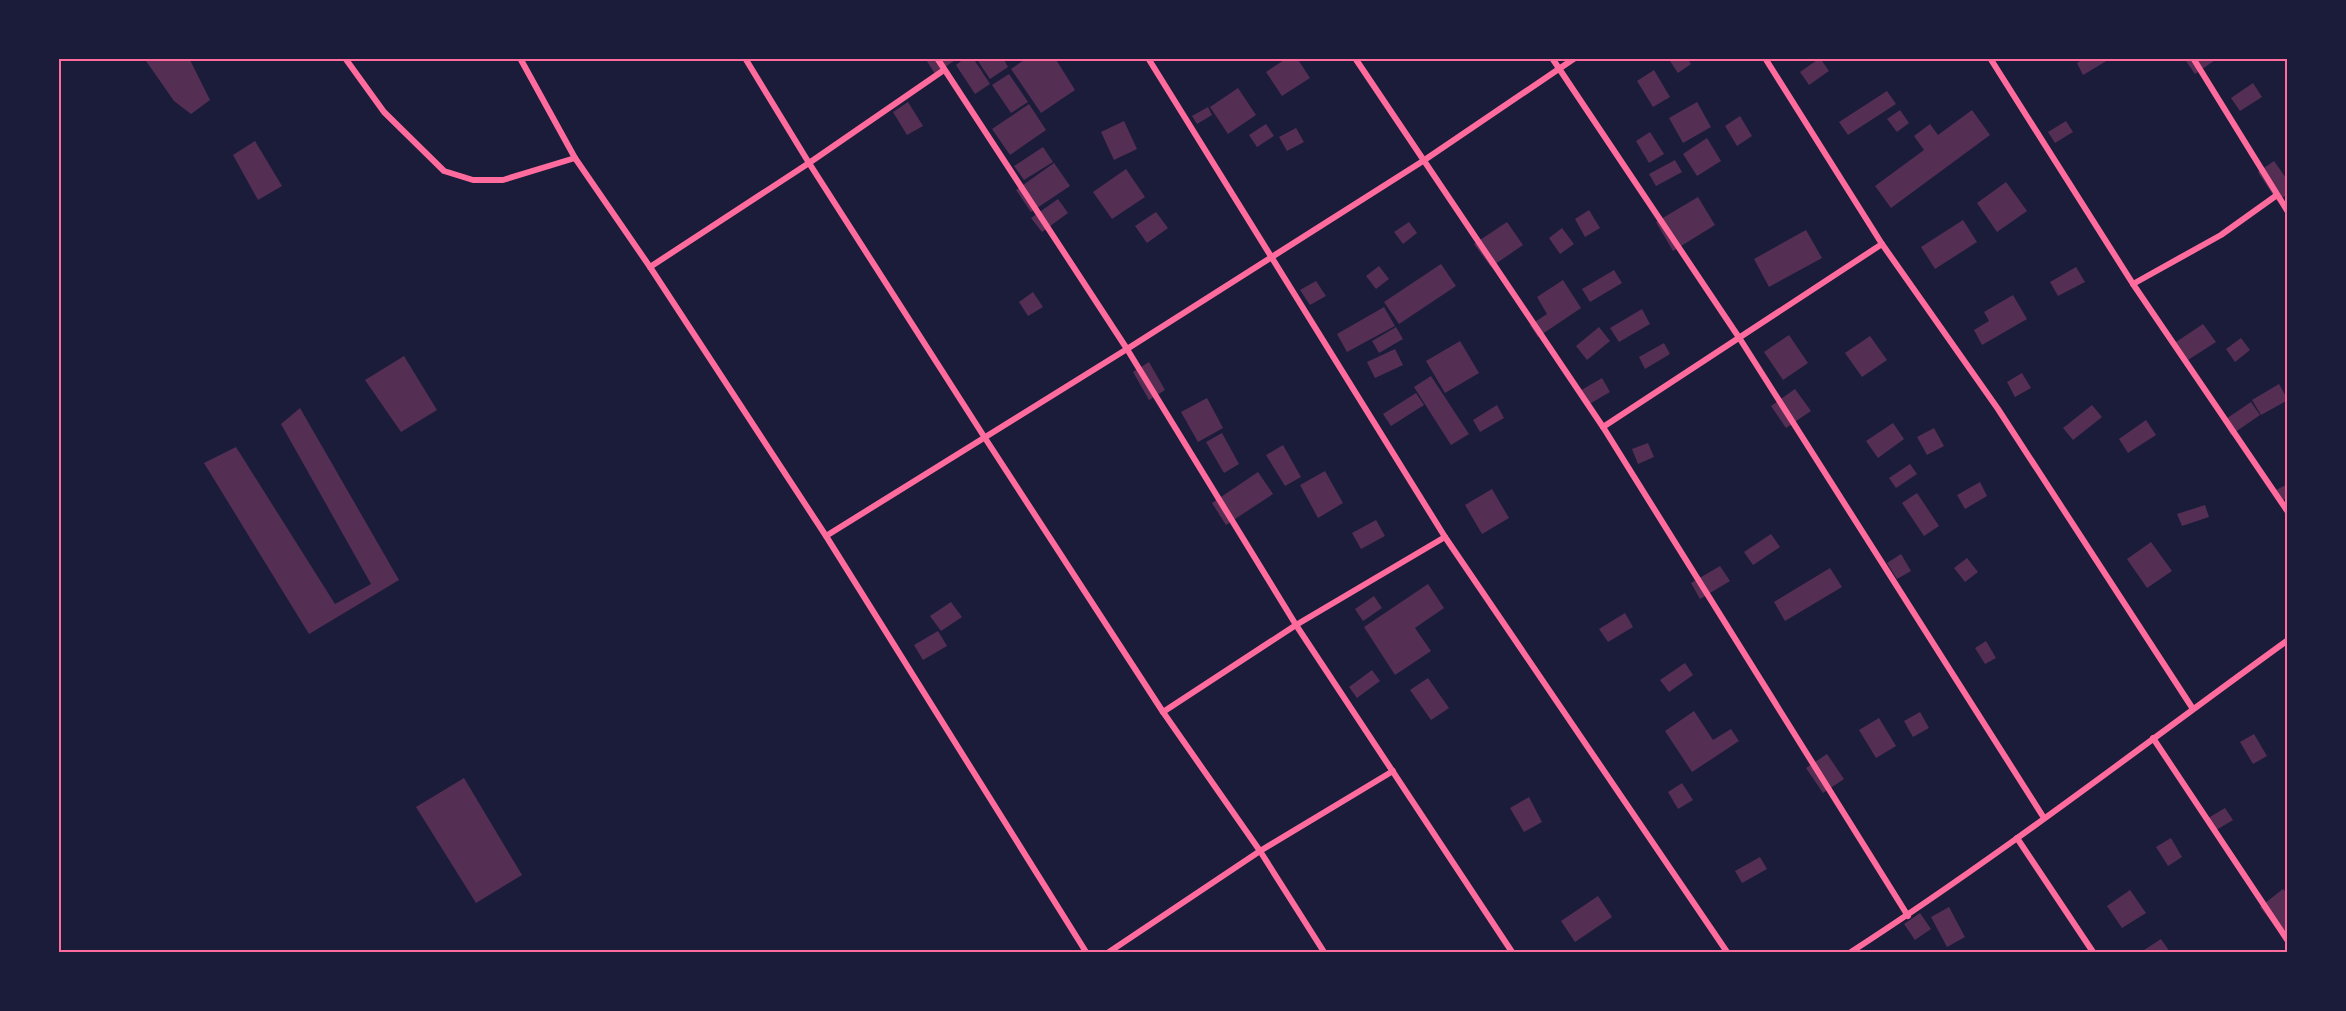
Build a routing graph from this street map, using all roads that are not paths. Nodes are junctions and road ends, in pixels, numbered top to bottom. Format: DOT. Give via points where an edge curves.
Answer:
graph roads {
  1 [pos="345,58"];
  2 [pos="520,58"];
  3 [pos="746,58"];
  4 [pos="937,58"];
  5 [pos="1148,58"];
  6 [pos="1355,58"];
  7 [pos="1552,58"];
  8 [pos="1575,58"];
  9 [pos="1765,58"];
  10 [pos="1990,58"];
  11 [pos="2193,58"];
  12 [pos="1559,69"];
  13 [pos="944,70"];
  14 [pos="576,158"];
  15 [pos="1423,161"];
  16 [pos="809,163"];
  17 [pos="2277,195"];
  18 [pos="2288,212"];
  19 [pos="1882,244"];
  20 [pos="1271,256"];
  21 [pos="650,267"];
  22 [pos="2133,284"];
  23 [pos="1740,339"];
  24 [pos="1127,349"];
  25 [pos="1603,427"];
  26 [pos="985,438"];
  27 [pos="2288,512"];
  28 [pos="826,536"];
  29 [pos="1445,537"];
  30 [pos="1296,625"];
  31 [pos="2288,640"];
  32 [pos="2193,709"];
  33 [pos="1163,711"];
  34 [pos="2153,738"];
  35 [pos="1394,771"];
  36 [pos="2044,818"];
  37 [pos="2017,838"];
  38 [pos="1260,851"];
  39 [pos="1908,916"];
  40 [pos="2288,941"];
  41 [pos="1086,952"];
  42 [pos="1109,952"];
  43 [pos="1324,952"];
  44 [pos="1512,952"];
  45 [pos="1727,952"];
  46 [pos="1851,952"];
  47 [pos="2093,952"];
  1 -- 14 [label="street" via="384,112 444,171 473,180 503,180"];
  2 -- 14 [label="street"];
  3 -- 16 [label="street"];
  4 -- 13 [label="street"];
  5 -- 20 [label="street"];
  6 -- 15 [label="street"];
  7 -- 12 [label="street"];
  8 -- 12 [label="street"];
  9 -- 19 [label="street"];
  10 -- 22 [label="street"];
  11 -- 17 [label="street"];
  12 -- 15 [label="street"];
  12 -- 23 [label="street"];
  13 -- 16 [label="street"];
  13 -- 24 [label="street"];
  14 -- 21 [label="street"];
  15 -- 20 [label="street"];
  15 -- 25 [label="street"];
  16 -- 21 [label="street"];
  16 -- 26 [label="street"];
  17 -- 18 [label="street"];
  17 -- 22 [label="street" via="2221,235"];
  19 -- 23 [label="street"];
  19 -- 32 [label="street" via="1998,409"];
  20 -- 24 [label="street"];
  20 -- 29 [label="street"];
  21 -- 28 [label="street"];
  22 -- 27 [label="street"];
  23 -- 25 [label="street"];
  23 -- 36 [label="street"];
  24 -- 26 [label="street"];
  24 -- 30 [label="street"];
  25 -- 39 [label="street"];
  26 -- 28 [label="street"];
  26 -- 33 [label="street"];
  28 -- 41 [label="street"];
  29 -- 30 [label="street"];
  29 -- 45 [label="street"];
  30 -- 33 [label="street"];
  30 -- 35 [label="street"];
  31 -- 32 [label="street"];
  32 -- 34 [label="street"];
  33 -- 38 [label="street"];
  34 -- 36 [label="street"];
  34 -- 40 [label="street"];
  35 -- 38 [label="street"];
  35 -- 44 [label="street"];
  36 -- 37 [label="street"];
  37 -- 39 [label="street"];
  37 -- 47 [label="street"];
  38 -- 42 [label="street"];
  38 -- 43 [label="street"];
  39 -- 46 [label="street"];
}
